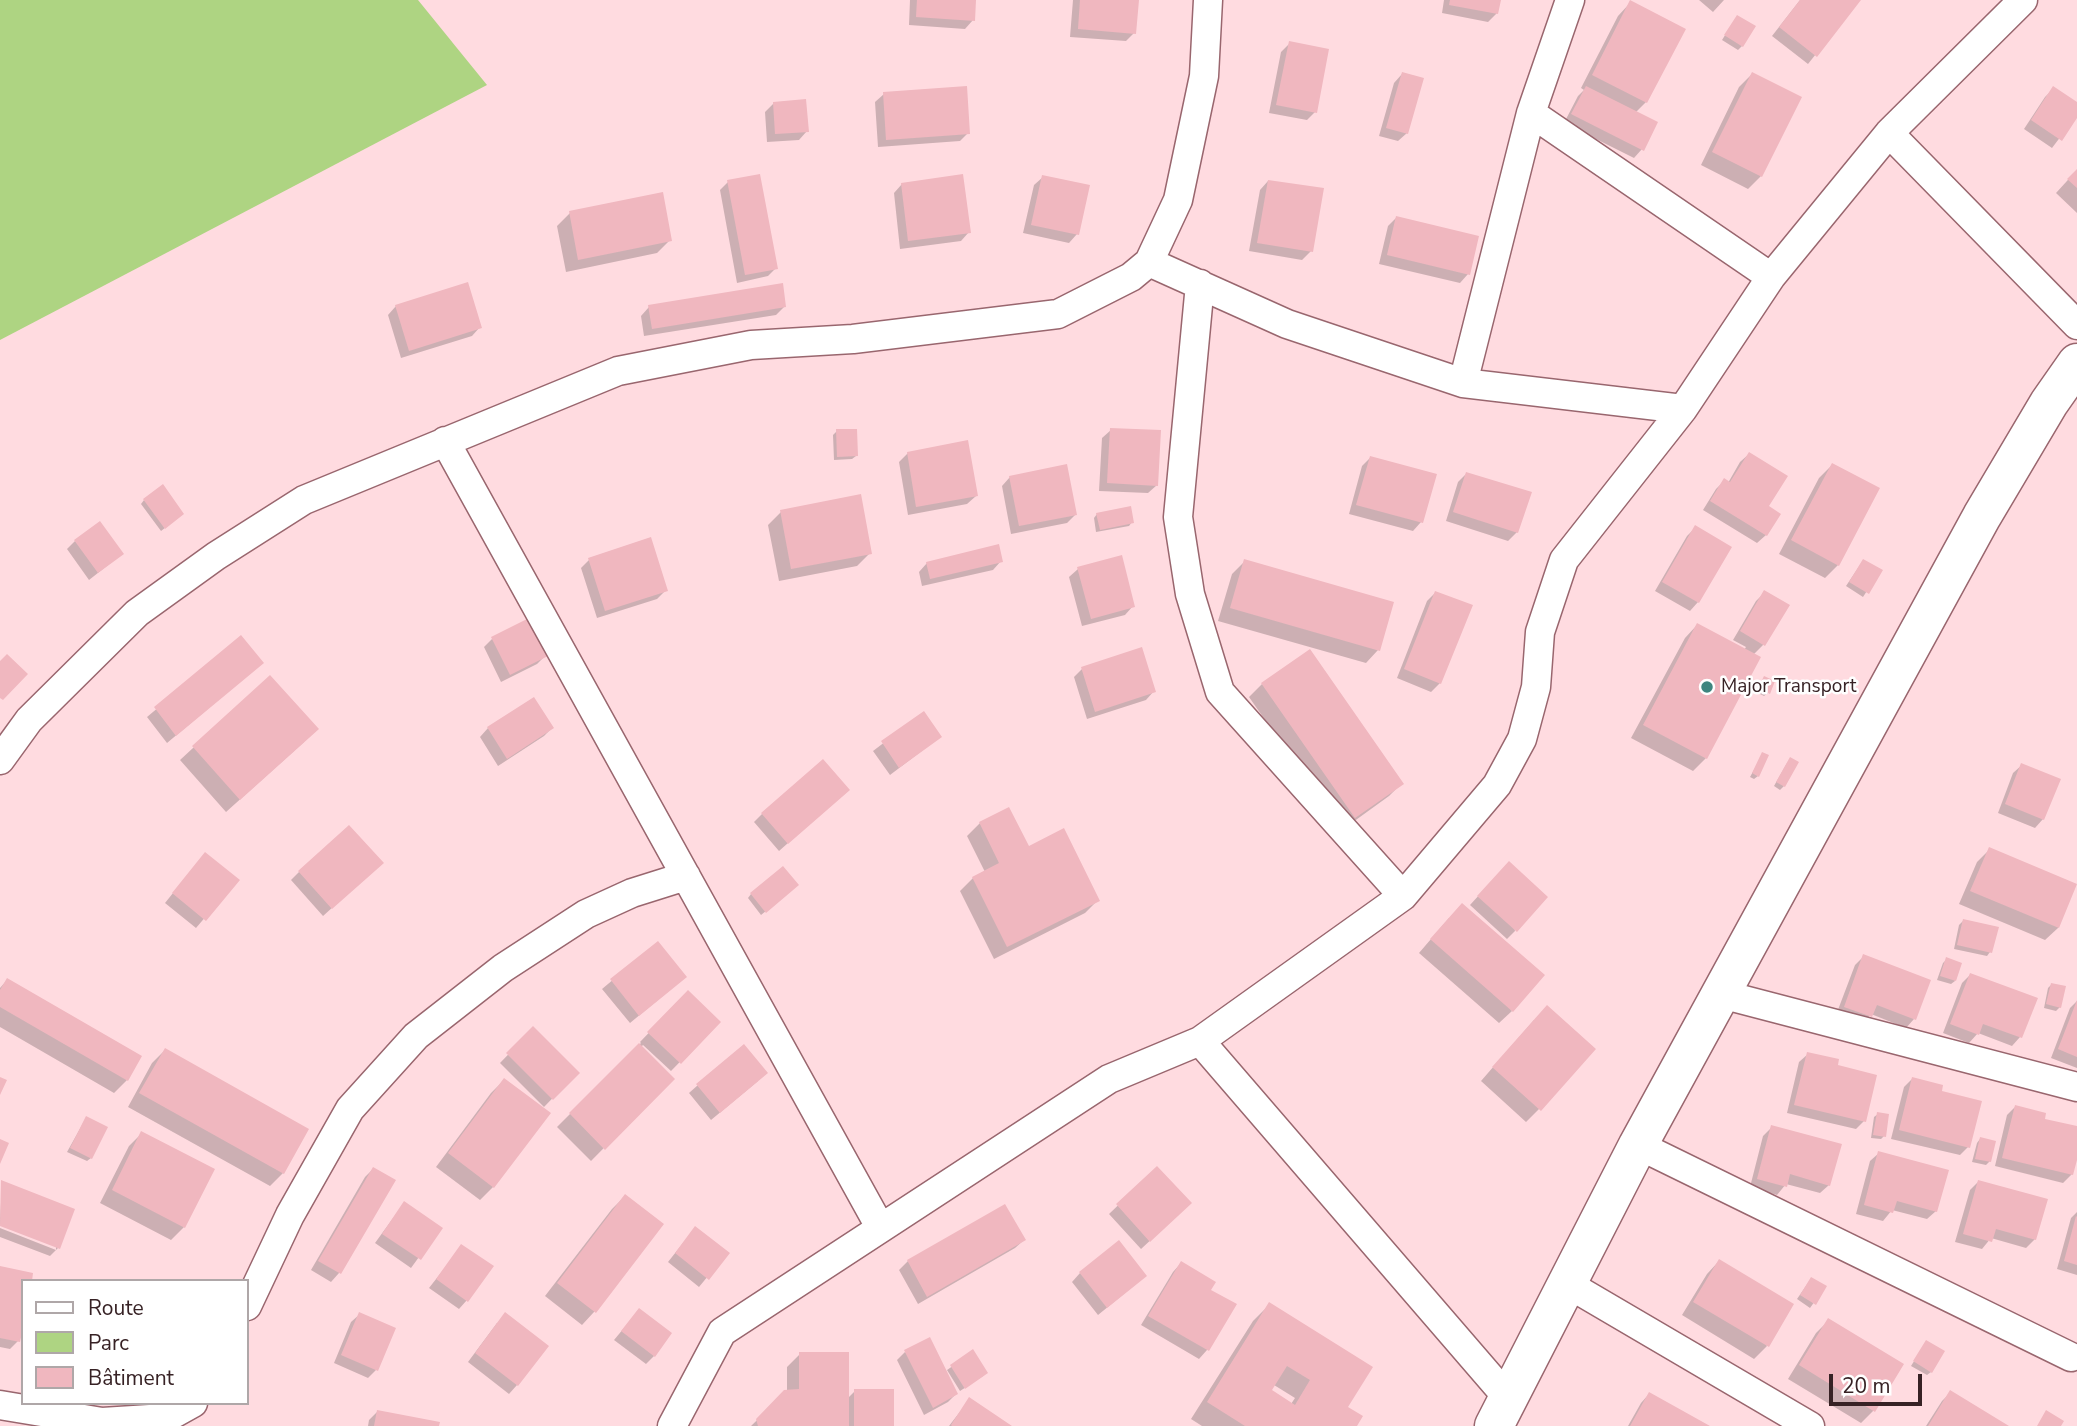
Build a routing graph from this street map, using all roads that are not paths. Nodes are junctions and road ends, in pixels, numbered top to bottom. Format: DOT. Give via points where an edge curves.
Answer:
graph roads {
  1 [pos="1208,0"];
  2 [pos="1570,0"];
  3 [pos="2023,0"];
  4 [pos="1531,113"];
  5 [pos="1889,132"];
  6 [pos="1149,262"];
  7 [pos="1771,277"];
  8 [pos="1200,284"];
  9 [pos="2077,325"];
  10 [pos="2077,363"];
  11 [pos="1463,383"];
  12 [pos="1683,410"];
  13 [pos="445,441"];
  14 [pos="0,760"];
  15 [pos="686,876"];
  16 [pos="1403,896"];
  17 [pos="1721,994"];
  18 [pos="1200,1041"];
  19 [pos="2077,1087"];
  20 [pos="1639,1145"];
  21 [pos="880,1227"];
  22 [pos="1566,1283"];
  23 [pos="248,1304"];
  24 [pos="2071,1357"];
  25 [pos="0,1405"];
  26 [pos="189,1405"];
  27 [pos="1501,1412"];
  28 [pos="673,1426"];
  29 [pos="1810,1426"];
  1 -- 6 [label="street" via="1204,76 1178,200"];
  2 -- 4 [label="street"];
  3 -- 5 [label="street"];
  4 -- 7 [label="street"];
  4 -- 11 [label="street"];
  5 -- 7 [label="street"];
  5 -- 9 [label="street"];
  6 -- 8 [label="street"];
  6 -- 13 [label="street" via="1131,277 1058,314 853,339 751,345 631,368"];
  7 -- 12 [label="street"];
  8 -- 11 [label="street" via="1287,324"];
  8 -- 16 [label="street" via="1178,516 1190,594 1220,692"];
  10 -- 17 [label="main road" via="1982,516"];
  11 -- 12 [label="street"];
  12 -- 16 [label="street" via="1564,560 1540,632 1536,687 1522,739 1497,785"];
  13 -- 14 [label="street" via="304,500 216,556 137,613 29,720"];
  13 -- 15 [label="street"];
  15 -- 21 [label="street"];
  15 -- 23 [label="street" via="586,914 503,968 416,1036 350,1109 290,1215"];
  16 -- 18 [label="street"];
  17 -- 19 [label="street"];
  17 -- 20 [label="main road"];
  18 -- 21 [label="street" via="1109,1079"];
  18 -- 27 [label="street"];
  20 -- 22 [label="main road"];
  20 -- 24 [label="street"];
  21 -- 28 [label="street" via="722,1332"];
  22 -- 27 [label="main road"];
  22 -- 29 [label="street"];
  25 -- 26 [label="street" via="102,1422 166,1418"];
}
